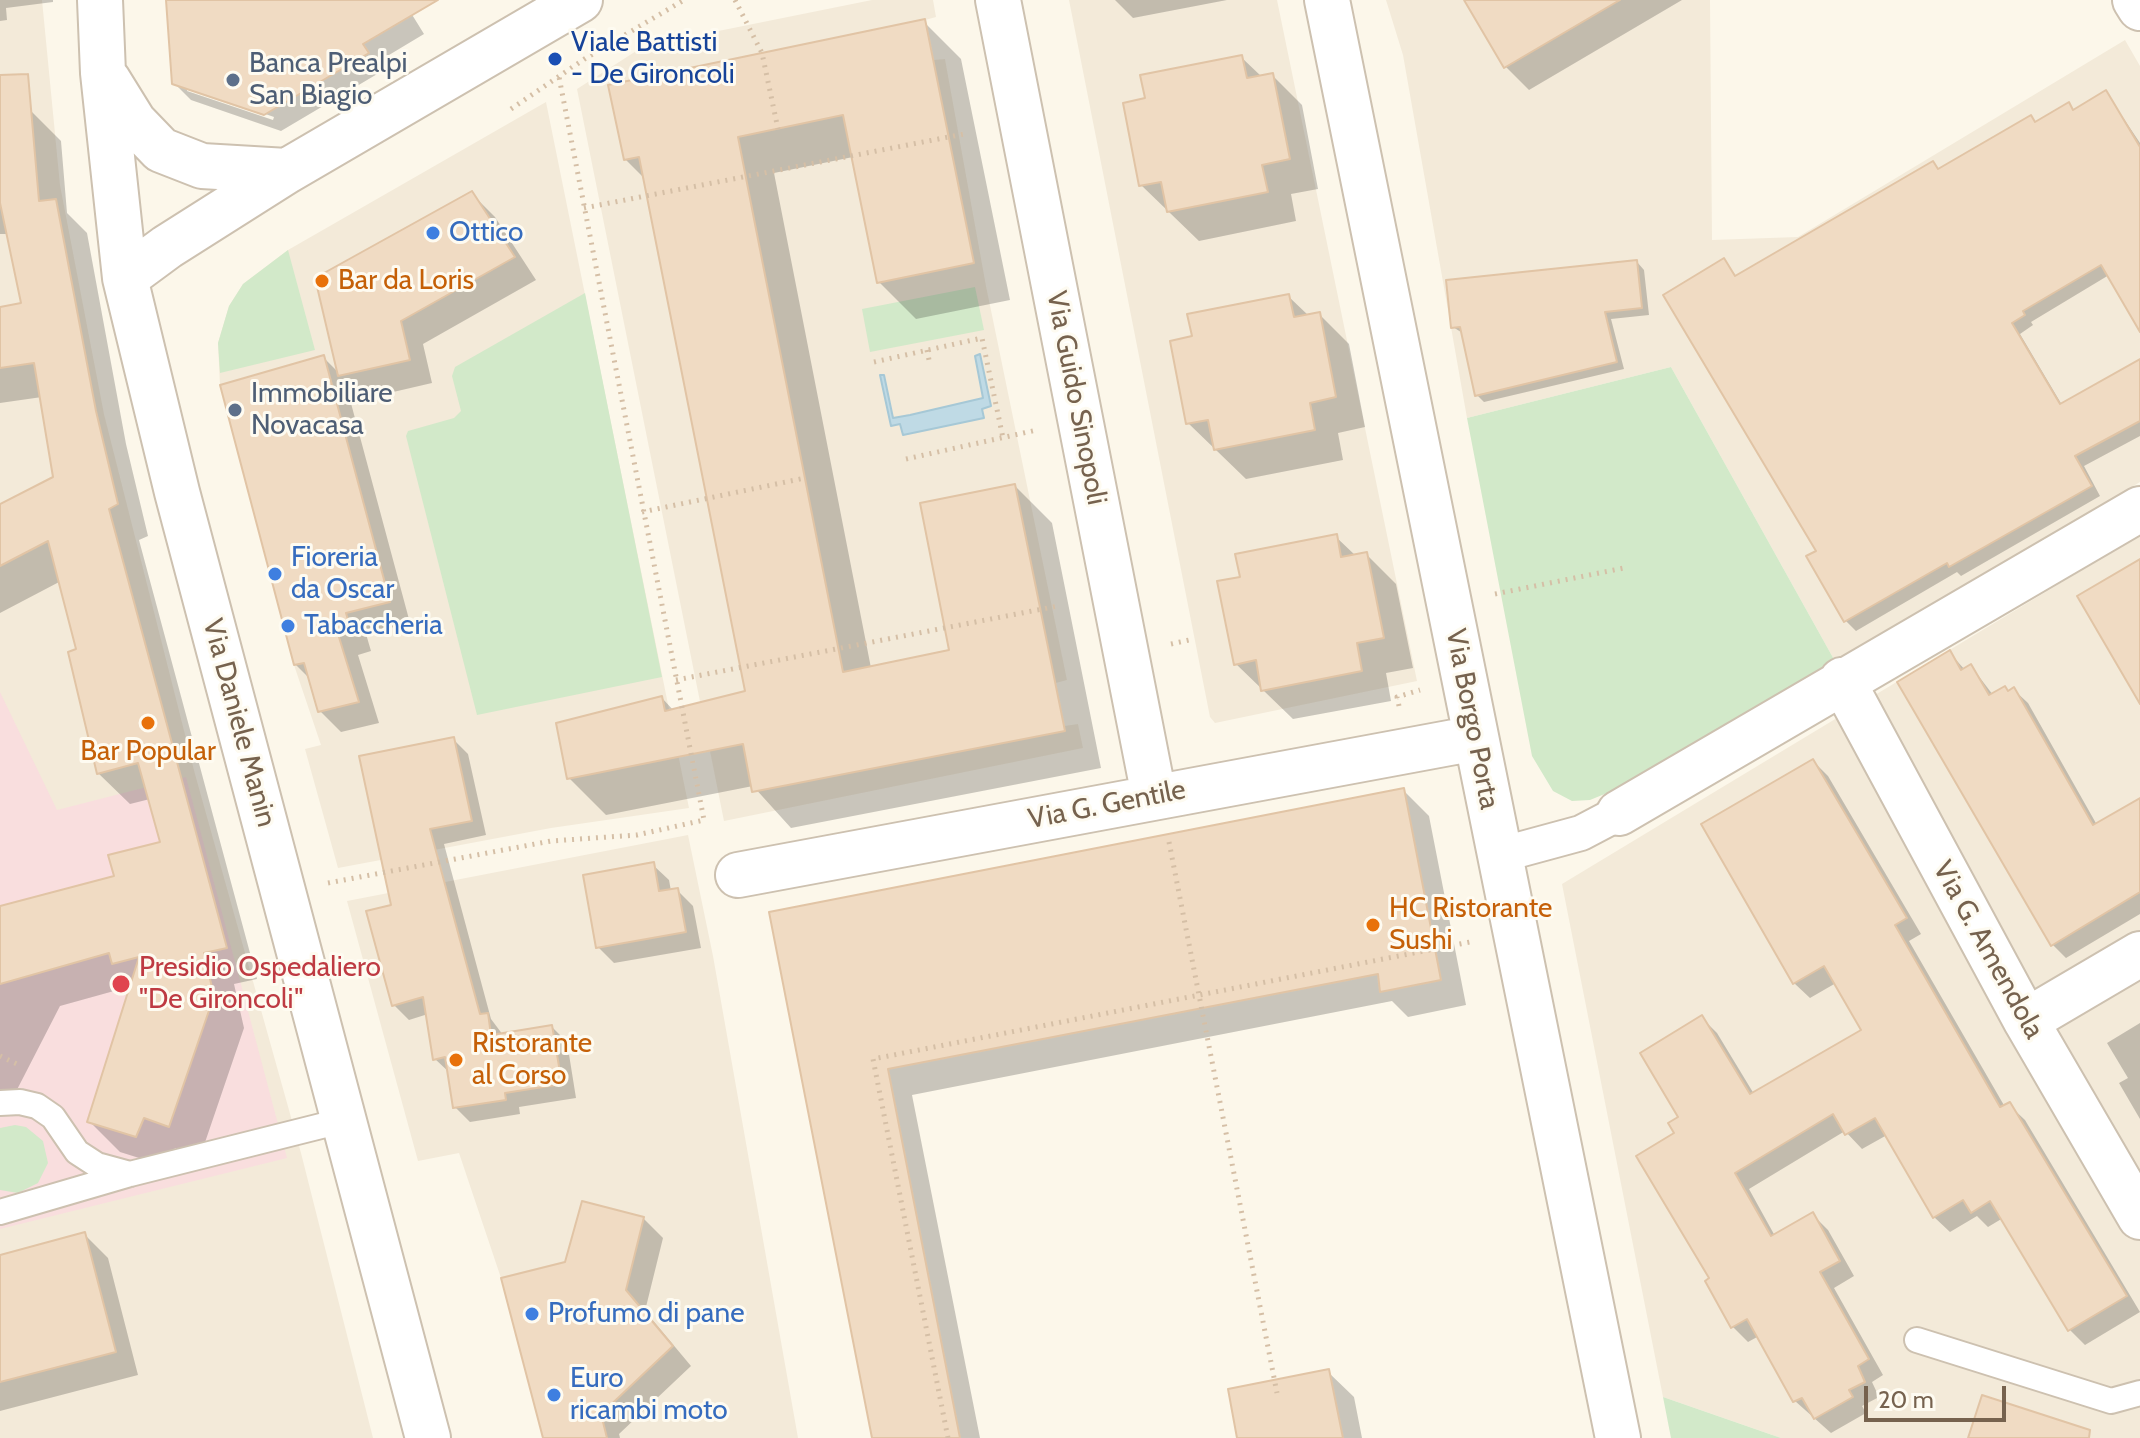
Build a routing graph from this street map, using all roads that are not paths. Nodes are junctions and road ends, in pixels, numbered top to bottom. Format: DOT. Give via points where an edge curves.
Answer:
graph roads {
  1 [pos="100,0"];
  2 [pos="580,0"];
  3 [pos="998,0"];
  4 [pos="1327,0"];
  5 [pos="2135,0"];
  6 [pos="2140,8"];
  7 [pos="103,73"];
  8 [pos="287,171"];
  9 [pos="125,278"];
  10 [pos="2140,509"];
  11 [pos="1842,680"];
  12 [pos="1476,738"];
  13 [pos="1619,813"];
  14 [pos="1161,814"];
  15 [pos="1500,855"];
  16 [pos="738,875"];
  17 [pos="2140,954"];
  18 [pos="2026,1021"];
  19 [pos="0,1103"];
  20 [pos="345,1120"];
  21 [pos="130,1174"];
  22 [pos="0,1212"];
  23 [pos="2140,1217"];
  24 [pos="1917,1340"];
  25 [pos="2140,1393"];
  26 [pos="428,1438"];
  27 [pos="1618,1438"];
  1 -- 7 [label="street, Via Daniele Manin"];
  2 -- 8 [label="street"];
  3 -- 14 [label="street, Via Guido Sinopoli"];
  4 -- 12 [label="street, Via Borgo Porta"];
  5 -- 6 [label="street"];
  7 -- 8 [label="street" via="134,122 161,150 202,166"];
  7 -- 9 [label="street, Via Daniele Manin"];
  8 -- 9 [label="street"];
  9 -- 20 [label="street, Via Daniele Manin"];
  10 -- 11 [label="street"];
  11 -- 13 [label="street"];
  11 -- 18 [label="street, Via G. Amendola"];
  12 -- 14 [label="street, Via G. Gentile"];
  12 -- 15 [label="street, Via Borgo Porta"];
  13 -- 15 [label="street" via="1581,833"];
  14 -- 16 [label="street, Via G. Gentile"];
  15 -- 27 [label="street, Via Borgo Porta"];
  17 -- 18 [label="street"];
  18 -- 23 [label="street, Via G. Amendola"];
  19 -- 21 [label="lane" via="37,1106 53,1117 77,1152 97,1165"];
  20 -- 21 [label="lane"];
  20 -- 26 [label="street, Via Daniele Manin"];
  21 -- 22 [label="lane"];
  24 -- 25 [label="lane" via="2111,1401"];
}
